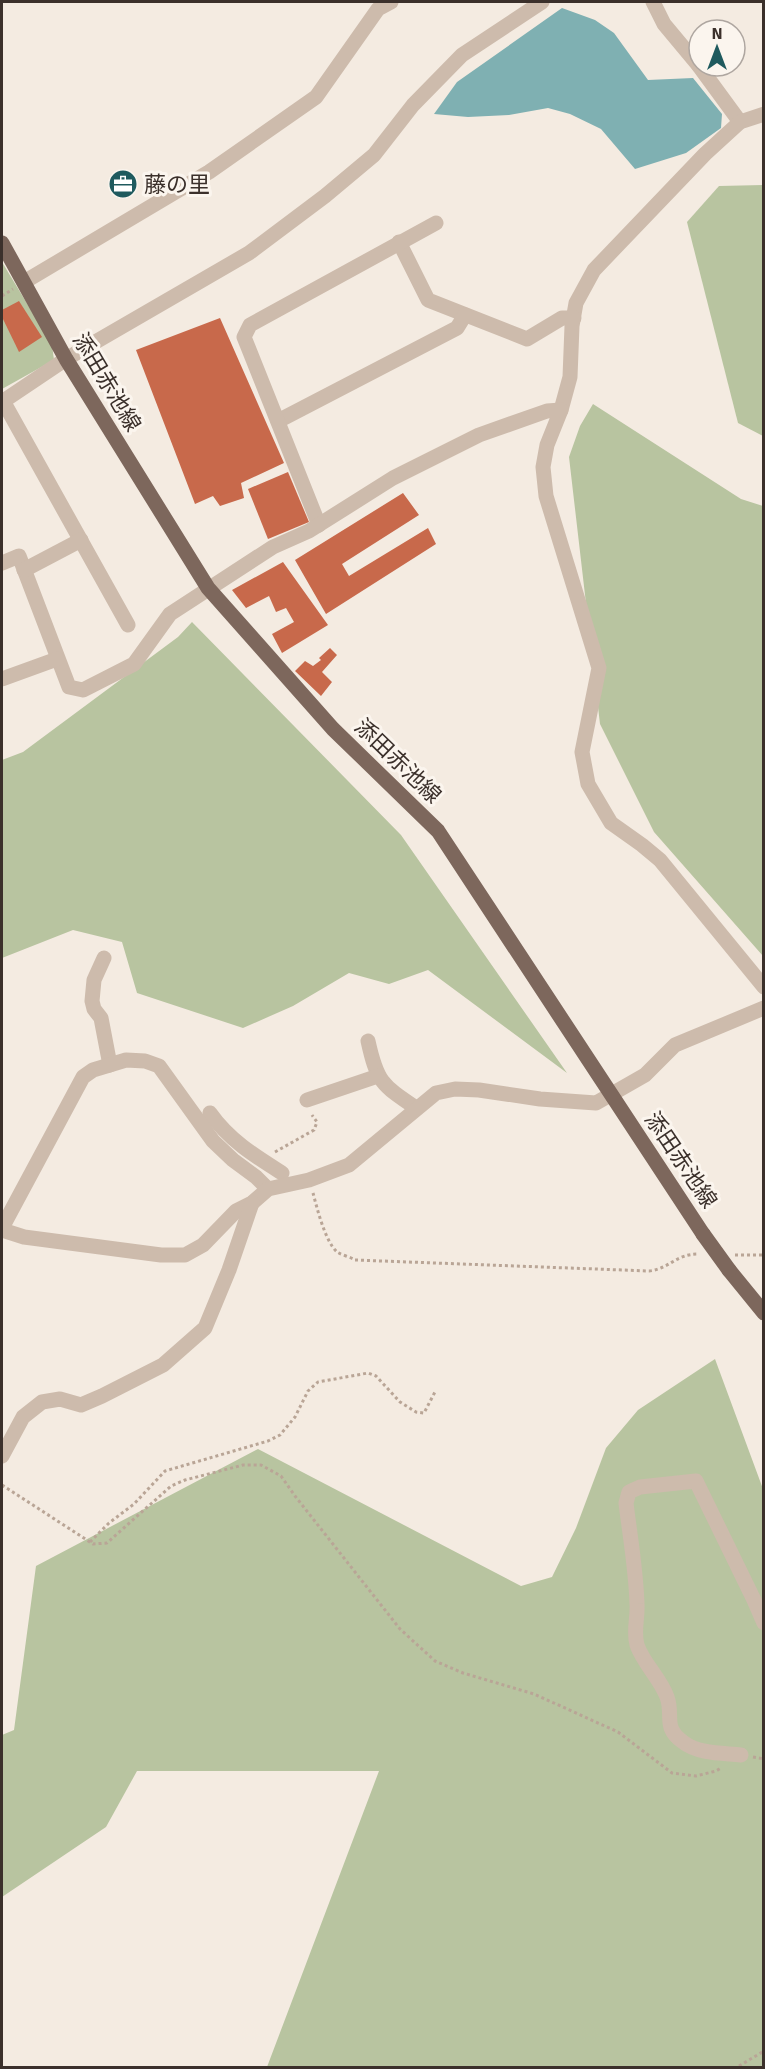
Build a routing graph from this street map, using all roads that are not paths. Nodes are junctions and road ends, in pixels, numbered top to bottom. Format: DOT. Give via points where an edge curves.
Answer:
graph roads {
  1 [pos="392,2"];
  2 [pos="542,2"];
  3 [pos="652,2"];
  4 [pos="687,52"];
  5 [pos="708,78"];
  6 [pos="764,114"];
  7 [pos="740,122"];
  8 [pos="436,223"];
  9 [pos="399,242"];
  10 [pos="2,243"];
  11 [pos="24,282"];
  12 [pos="465,315"];
  13 [pos="574,318"];
  14 [pos="66,359"];
  15 [pos="2,401"];
  16 [pos="561,410"];
  17 [pos="278,421"];
  18 [pos="319,525"];
  19 [pos="81,540"];
  20 [pos="2,563"];
  21 [pos="24,570"];
  22 [pos="208,588"];
  23 [pos="128,625"];
  24 [pos="57,658"];
  25 [pos="2,679"];
  26 [pos="105,958"];
  27 [pos="764,987"];
  28 [pos="764,1008"];
  29 [pos="368,1041"];
  30 [pos="110,1065"];
  31 [pos="378,1077"];
  32 [pos="611,1096"];
  33 [pos="307,1100"];
  34 [pos="416,1108"];
  35 [pos="210,1113"];
  36 [pos="251,1144"];
  37 [pos="296,1179"];
  38 [pos="268,1189"];
  39 [pos="252,1203"];
  40 [pos="2,1229"];
  41 [pos="764,1313"];
  42 [pos="2,1455"];
  43 [pos="764,1623"];
  44 [pos="741,1755"];
  1 -- 11 [label="street" via="378,9 316,98 209,172"];
  2 -- 14 [label="street" via="462,55 413,105 374,155 249,253"];
  3 -- 4 [label="street"];
  5 -- 7 [label="street"];
  6 -- 7 [label="street"];
  7 -- 13 [label="street" via="594,270 576,303"];
  8 -- 9 [label="street"];
  9 -- 12 [label="street" via="428,300"];
  9 -- 17 [label="street" via="250,324 244,337"];
  10 -- 11 [label="main road, 添田赤池線"];
  11 -- 14 [label="main road, 添田赤池線"];
  12 -- 13 [label="street" via="526,339 562,318"];
  12 -- 17 [label="street" via="457,328"];
  13 -- 16 [label="street" via="570,377"];
  14 -- 15 [label="street"];
  14 -- 22 [label="main road, 添田赤池線"];
  15 -- 19 [label="street"];
  16 -- 18 [label="street" via="547,411 479,435 393,478"];
  16 -- 27 [label="street" via="543,467 546,496 599,668 582,752 588,784 611,822 660,860"];
  17 -- 18 [label="street"];
  18 -- 22 [label="street" via="273,547"];
  19 -- 21 [label="street"];
  19 -- 23 [label="street"];
  20 -- 21 [label="street" via="19,556"];
  21 -- 24 [label="street"];
  22 -- 24 [label="street" via="170,614 134,664 83,690 69,687"];
  22 -- 32 [label="main road, 添田赤池線" via="333,729 438,831"];
  24 -- 25 [label="street"];
  26 -- 30 [label="street" via="94,980 92,1001 100,1018"];
  28 -- 32 [label="street" via="675,1045 645,1075"];
  29 -- 31 [label="street"];
  30 -- 38 [label="street" via="135,1060 159,1066 213,1141"];
  30 -- 40 [label="street" via="83,1077"];
  31 -- 33 [label="street"];
  31 -- 34 [label="street"];
  32 -- 34 [label="street" via="596,1103 456,1089 436,1094"];
  32 -- 41 [label="main road, 添田赤池線, bridge" via="704,1234 730,1262"];
  34 -- 37 [label="street" via="349,1165"];
  35 -- 37 [label="street" via="222,1130 251,1154"];
  36 -- 37 [label="street"];
  37 -- 38 [label="street"];
  38 -- 39 [label="street"];
  39 -- 40 [label="street" via="236,1211 203,1245 185,1255 34,1239"];
  39 -- 42 [label="street" via="205,1328 163,1365 102,1396 81,1405 60,1399 42,1402 23,1417"];
  43 -- 44 [label="street" via="696,1481 640,1487 629,1492 626,1503 638,1605 636,1639 668,1700 671,1730 684,1743 700,1750"];
}
